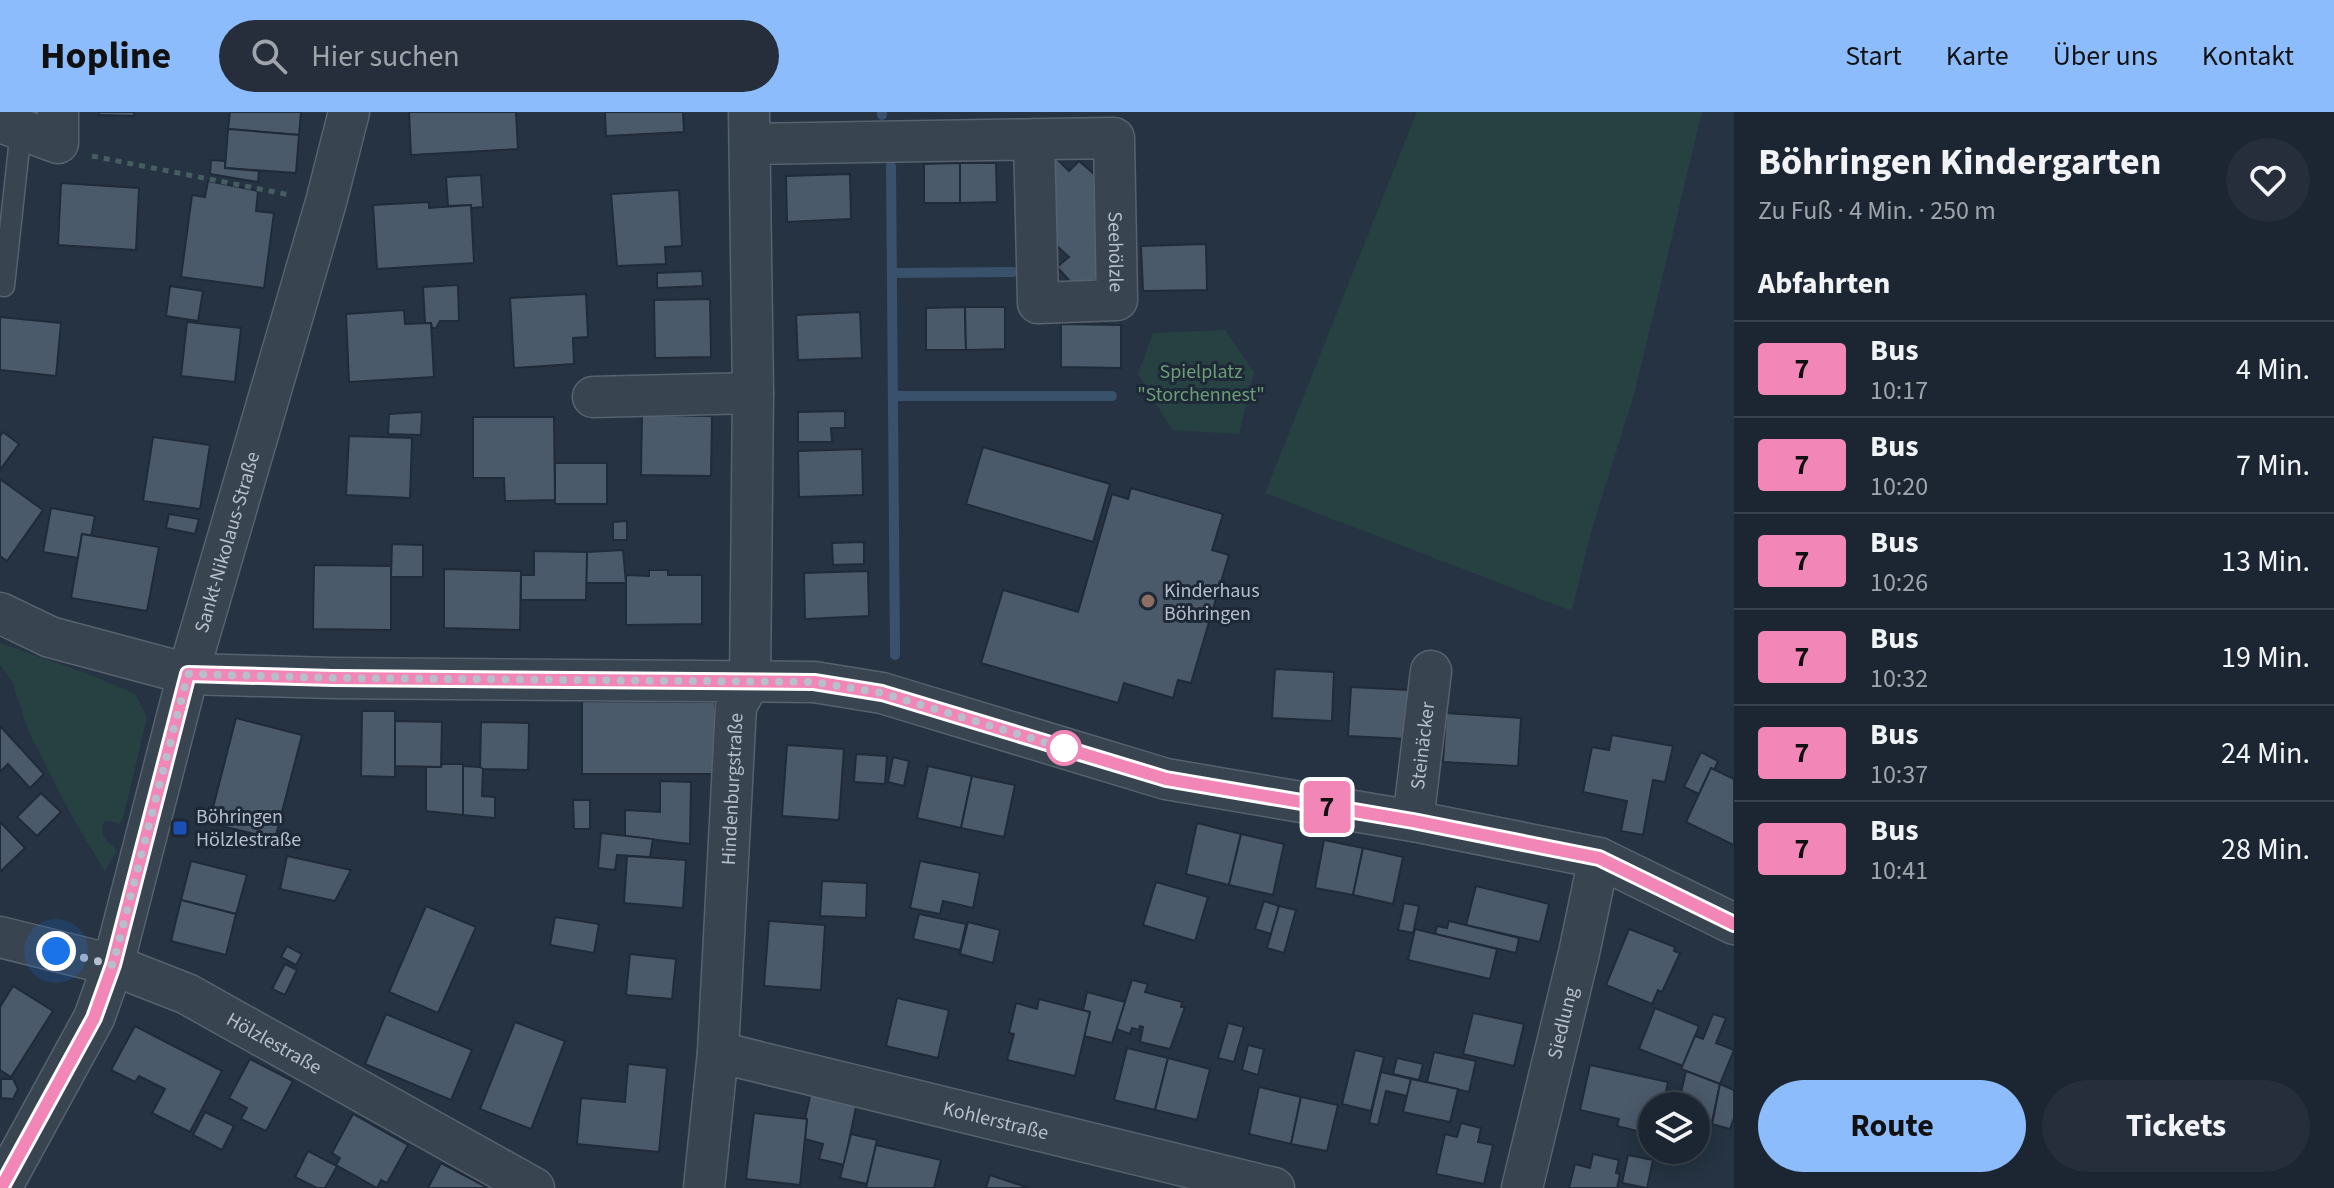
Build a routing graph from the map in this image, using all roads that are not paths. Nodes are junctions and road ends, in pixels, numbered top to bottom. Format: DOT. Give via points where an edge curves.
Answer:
graph roads {
  1 [pos="349,112"];
  2 [pos="12,121"];
  3 [pos="58,128"];
  4 [pos="750,128"];
  5 [pos="1034,139"];
  6 [pos="4,286"];
  7 [pos="753,393"];
  8 [pos="593,397"];
  9 [pos="0,613"];
  10 [pos="1431,671"];
  11 [pos="188,674"];
  12 [pos="750,681"];
  13 [pos="1413,821"];
  14 [pos="1599,858"];
  15 [pos="1734,924"];
  16 [pos="0,937"];
  17 [pos="113,965"];
  18 [pos="718,1052"];
  19 [pos="1206,1180"];
  20 [pos="1,1188"];
  21 [pos="534,1188"];
  22 [pos="704,1188"];
  23 [pos="1274,1188"];
  24 [pos="1522,1188"];
  1 -- 11 [label="street, Sankt-Nikolaus-Straße"];
  2 -- 3 [label="street"];
  2 -- 6 [label="lane"];
  4 -- 5 [label="street"];
  4 -- 7 [label="street, Hindenburgstraße"];
  7 -- 8 [label="street"];
  7 -- 12 [label="street, Hindenburgstraße"];
  9 -- 11 [label="street" via="50,637"];
  10 -- 13 [label="street, Steinäcker"];
  11 -- 12 [label="street"];
  11 -- 17 [label="street, Sankt-Nikolaus-Straße"];
  12 -- 13 [label="street" via="814,682 882,693 1166,779"];
  12 -- 18 [label="street, Hindenburgstraße" via="736,706"];
  13 -- 14 [label="street"];
  14 -- 15 [label="street"];
  14 -- 24 [label="street, Siedlung"];
  16 -- 17 [label="street, Hölzlestraße"];
  17 -- 20 [label="street, Sankt-Nikolaus-Straße" via="94,1018"];
  17 -- 21 [label="street, Hölzlestraße" via="187,994"];
  18 -- 19 [label="street, Kohlerstraße"];
  18 -- 22 [label="street, Hindenburgstraße"];
  19 -- 23 [label="street, Kohlerstraße"];
}
